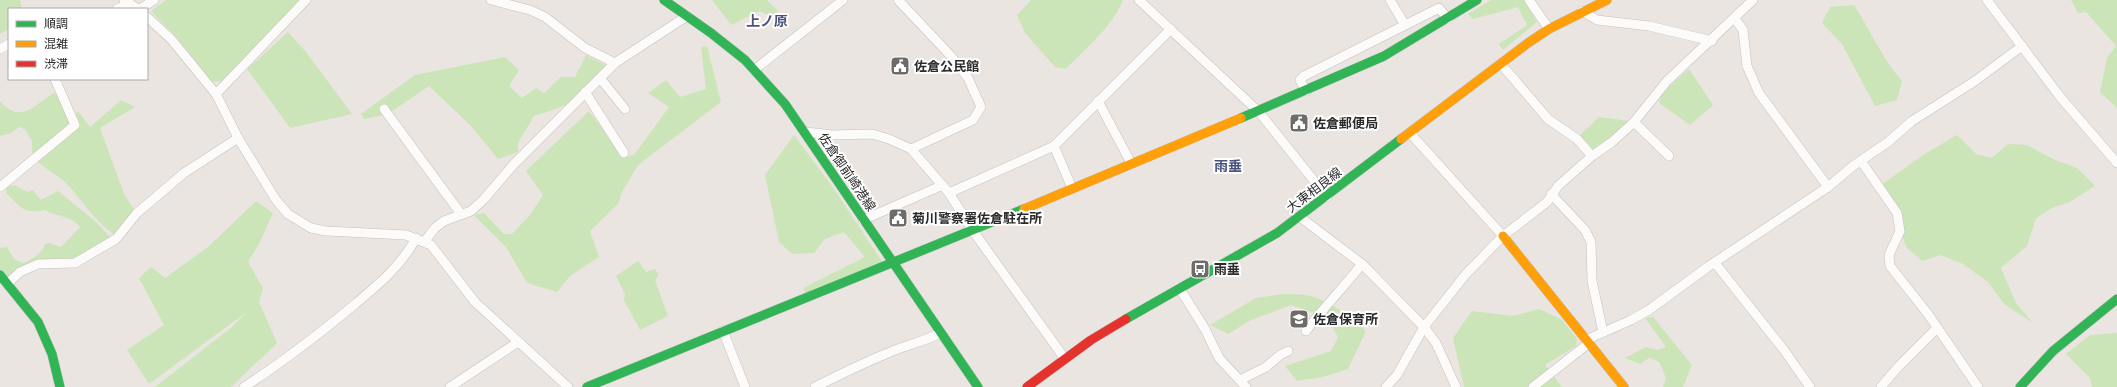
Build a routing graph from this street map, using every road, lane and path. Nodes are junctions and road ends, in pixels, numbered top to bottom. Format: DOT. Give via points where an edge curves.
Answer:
graph roads {
  1 [pos="154,0"];
  2 [pos="306,0"];
  3 [pos="491,0"];
  4 [pos="664,0"];
  5 [pos="844,0"];
  6 [pos="898,0"];
  7 [pos="1139,0"];
  8 [pos="1390,0"];
  9 [pos="1478,0"];
  10 [pos="1529,0"];
  11 [pos="1607,0"];
  12 [pos="1753,0"];
  13 [pos="1987,0"];
  14 [pos="126,2"];
  15 [pos="137,8"];
  16 [pos="141,8"];
  17 [pos="1582,12"];
  18 [pos="687,16"];
  19 [pos="148,18"];
  20 [pos="1448,19"];
  21 [pos="1735,19"];
  22 [pos="1405,25"];
  23 [pos="1171,29"];
  24 [pos="1549,29"];
  25 [pos="1712,41"];
  26 [pos="2022,46"];
  27 [pos="615,63"];
  28 [pos="1500,64"];
  29 [pos="754,70"];
  30 [pos="600,78"];
  31 [pos="55,80"];
  32 [pos="1306,91"];
  33 [pos="585,92"];
  34 [pos="216,94"];
  35 [pos="1098,101"];
  36 [pos="384,109"];
  37 [pos="624,109"];
  38 [pos="1259,112"];
  39 [pos="1634,122"];
  40 [pos="805,132"];
  41 [pos="1410,133"];
  42 [pos="238,138"];
  43 [pos="1054,146"];
  44 [pos="911,149"];
  45 [pos="624,153"];
  46 [pos="1592,156"];
  47 [pos="1669,156"];
  48 [pos="1861,161"];
  49 [pos="1132,163"];
  50 [pos="2117,163"];
  51 [pos="0,187"];
  52 [pos="1828,187"];
  53 [pos="1072,188"];
  54 [pos="946,189"];
  55 [pos="1551,194"];
  56 [pos="1327,197"];
  57 [pos="461,214"];
  58 [pos="1300,217"];
  59 [pos="863,220"];
  60 [pos="973,231"];
  61 [pos="1503,236"];
  62 [pos="420,240"];
  63 [pos="893,264"];
  64 [pos="1362,264"];
  65 [pos="1715,264"];
  66 [pos="0,275"];
  67 [pos="7,284"];
  68 [pos="1180,289"];
  69 [pos="2117,300"];
  70 [pos="1424,327"];
  71 [pos="1938,328"];
  72 [pos="1306,331"];
  73 [pos="723,332"];
  74 [pos="1603,332"];
  75 [pos="940,333"];
  76 [pos="518,342"];
  77 [pos="1588,342"];
  78 [pos="1288,351"];
  79 [pos="1065,359"];
  80 [pos="1243,384"];
  81 [pos="60,387"];
  82 [pos="244,387"];
  83 [pos="450,387"];
  84 [pos="568,387"];
  85 [pos="587,387"];
  86 [pos="745,387"];
  87 [pos="814,387"];
  88 [pos="978,387"];
  89 [pos="1027,387"];
  90 [pos="1386,387"];
  91 [pos="1456,387"];
  92 [pos="1533,387"];
  93 [pos="1624,387"];
  94 [pos="1810,387"];
  95 [pos="1881,387"];
  96 [pos="1978,387"];
  97 [pos="2020,387"];
  1 -- 16 [label="street"];
  2 -- 34 [label="street"];
  3 -- 27 [label="street" via="546,17 585,48"];
  4 -- 18 [label="street, 佐倉御前崎港線"];
  5 -- 29 [label="street"];
  6 -- 44 [label="street" via="956,61 968,78 981,107 973,120"];
  7 -- 23 [label="street"];
  8 -- 22 [label="street"];
  9 -- 20 [label="street"];
  10 -- 24 [label="street"];
  11 -- 17 [label="street, 大東相良線"];
  12 -- 21 [label="street"];
  13 -- 26 [label="street"];
  14 -- 15 [label="street"];
  17 -- 24 [label="street, 大東相良線"];
  17 -- 25 [label="street" via="1597,20 1649,26"];
  18 -- 27 [label="street"];
  18 -- 29 [label="street, 佐倉御前崎港線" via="718,38"];
  19 -- 34 [label="street" via="171,39"];
  20 -- 22 [label="street" via="1439,8"];
  20 -- 32 [label="street" via="1384,56"];
  21 -- 25 [label="street"];
  21 -- 52 [label="street" via="1743,30 1747,66 1759,92"];
  22 -- 32 [label="street" via="1304,76 1300,80"];
  23 -- 35 [label="street"];
  23 -- 38 [label="street"];
  24 -- 28 [label="street, 大東相良線"];
  25 -- 39 [label="street" via="1667,81"];
  26 -- 48 [label="street" via="1975,81 1912,121"];
  26 -- 50 [label="street" via="2061,98"];
  27 -- 30 [label="street"];
  28 -- 41 [label="street, 大東相良線"];
  28 -- 46 [label="street" via="1548,119 1577,139"];
  29 -- 40 [label="street, 佐倉御前崎港線"];
  30 -- 33 [label="street"];
  30 -- 37 [label="street"];
  31 -- 51 [label="street" via="74,125"];
  32 -- 38 [label="street"];
  33 -- 45 [label="street"];
  33 -- 57 [label="street" via="514,164 484,199 471,210"];
  34 -- 42 [label="street"];
  35 -- 43 [label="street"];
  35 -- 49 [label="street"];
  36 -- 57 [label="street"];
  38 -- 49 [label="street"];
  38 -- 56 [label="street"];
  39 -- 46 [label="street"];
  39 -- 47 [label="street"];
  40 -- 44 [label="street" via="833,135 872,134"];
  40 -- 59 [label="street, 佐倉御前崎港線"];
  41 -- 56 [label="street, 大東相良線"];
  41 -- 61 [label="street"];
  42 -- 62 [label="street" via="276,200 288,214 311,228 406,235"];
  42 -- 67 [label="street" via="184,173 137,214 116,239 75,263 38,264 20,272"];
  43 -- 53 [label="street"];
  43 -- 54 [label="street"];
  44 -- 54 [label="street"];
  46 -- 55 [label="street"];
  48 -- 52 [label="street"];
  48 -- 71 [label="street" via="1897,212 1900,222 1898,238 1889,255 1890,266"];
  49 -- 53 [label="street"];
  52 -- 65 [label="street"];
  53 -- 60 [label="street"];
  54 -- 59 [label="street"];
  54 -- 60 [label="street"];
  55 -- 61 [label="street" via="1547,202"];
  55 -- 74 [label="street" via="1585,230 1591,242 1592,281"];
  56 -- 58 [label="street, 大東相良線"];
  57 -- 62 [label="street" via="444,222"];
  58 -- 64 [label="street"];
  58 -- 68 [label="street, 大東相良線"];
  59 -- 63 [label="street, 佐倉御前崎港線"];
  60 -- 63 [label="street"];
  60 -- 79 [label="street"];
  61 -- 70 [label="street" via="1466,274"];
  61 -- 77 [label="street"];
  62 -- 76 [label="street" via="431,246 475,302"];
  62 -- 82 [label="street" via="379,284 331,324"];
  63 -- 73 [label="street"];
  63 -- 75 [label="street, 佐倉御前崎港線"];
  64 -- 70 [label="street"];
  64 -- 72 [label="street"];
  65 -- 74 [label="street" via="1649,310"];
  65 -- 94 [label="street" via="1784,350"];
  66 -- 67 [label="street"];
  67 -- 81 [label="street" via="38,322 52,354"];
  68 -- 79 [label="street, 大東相良線" via="1122,321"];
  68 -- 80 [label="street" via="1205,329 1219,358"];
  69 -- 97 [label="street" via="2053,351"];
  70 -- 90 [label="street" via="1397,375"];
  70 -- 91 [label="street" via="1436,343"];
  71 -- 95 [label="street"];
  71 -- 96 [label="street"];
  73 -- 85 [label="street"];
  73 -- 86 [label="street"];
  74 -- 77 [label="street"];
  75 -- 87 [label="street" via="859,365"];
  75 -- 88 [label="street, 佐倉御前崎港線"];
  76 -- 83 [label="street"];
  76 -- 84 [label="street"];
  77 -- 92 [label="street"];
  77 -- 93 [label="street"];
  78 -- 80 [label="street"];
  79 -- 89 [label="street, 大東相良線"];
}
